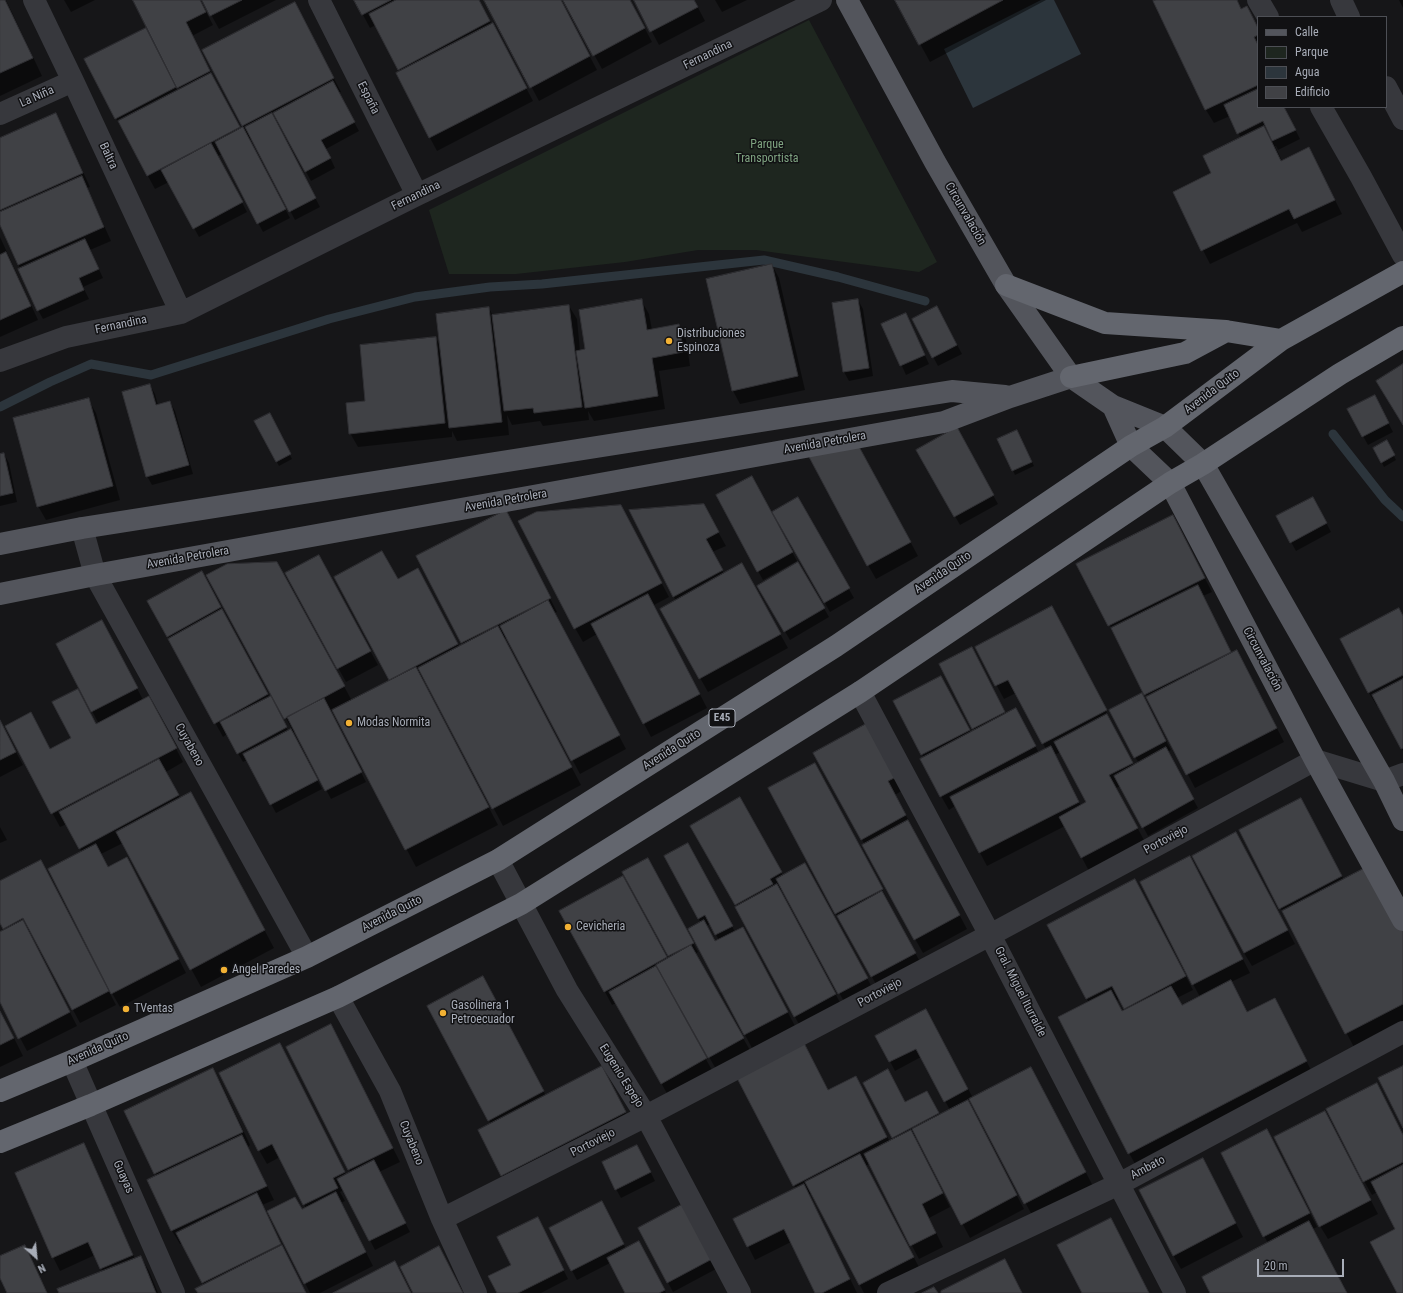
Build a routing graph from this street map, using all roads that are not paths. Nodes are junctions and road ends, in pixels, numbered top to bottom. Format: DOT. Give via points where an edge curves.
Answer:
graph roads {
  1 [pos="34,0"];
  2 [pos="319,0"];
  3 [pos="821,0"];
  4 [pos="847,0"];
  5 [pos="1258,0"];
  6 [pos="1341,0"];
  7 [pos="1267,16"];
  8 [pos="1349,16"];
  9 [pos="73,81"];
  10 [pos="1387,90"];
  11 [pos="1322,108"];
  12 [pos="0,114"];
  13 [pos="1403,119"];
  14 [pos="417,196"];
  15 [pos="1403,255"];
  16 [pos="1403,272"];
  17 [pos="1006,285"];
  18 [pos="181,313"];
  19 [pos="1226,331"];
  20 [pos="1403,337"];
  21 [pos="1281,340"];
  22 [pos="0,361"];
  23 [pos="1071,377"];
  24 [pos="1010,397"];
  25 [pos="1113,406"];
  26 [pos="1166,427"];
  27 [pos="1131,446"];
  28 [pos="1203,464"];
  29 [pos="1170,483"];
  30 [pos="82,528"];
  31 [pos="0,544"];
  32 [pos="95,575"];
  33 [pos="0,594"];
  34 [pos="860,692"];
  35 [pos="1315,760"];
  36 [pos="1394,777"];
  37 [pos="1403,820"];
  38 [pos="498,860"];
  39 [pos="522,904"];
  40 [pos="1403,920"];
  41 [pos="990,935"];
  42 [pos="307,957"];
  43 [pos="338,997"];
  44 [pos="1403,1032"];
  45 [pos="72,1061"];
  46 [pos="0,1091"];
  47 [pos="91,1105"];
  48 [pos="646,1116"];
  49 [pos="0,1142"];
  50 [pos="1119,1184"];
  51 [pos="442,1219"];
  52 [pos="174,1293"];
  53 [pos="476,1293"];
  54 [pos="740,1293"];
  55 [pos="888,1293"];
  56 [pos="1175,1293"];
  1 -- 9 [label="street, Baltra"];
  2 -- 14 [label="street, España"];
  3 -- 14 [label="street, Fernandina"];
  4 -- 17 [label="main road, Circunvalación" via="935,162"];
  5 -- 7 [label="street"];
  6 -- 8 [label="street"];
  9 -- 12 [label="street, La Niña"];
  9 -- 18 [label="street, Baltra"];
  10 -- 13 [label="street"];
  11 -- 15 [label="street"];
  14 -- 18 [label="street, Fernandina"];
  16 -- 21 [label="highway, Avenida Quito / E45"];
  17 -- 19 [label="highway" via="1104,323"];
  17 -- 23 [label="main road, Circunvalación"];
  18 -- 22 [label="street, Fernandina" via="66,337"];
  19 -- 21 [label="highway"];
  19 -- 23 [label="highway" via="1185,353"];
  20 -- 28 [label="highway" via="1340,374"];
  21 -- 26 [label="highway, Avenida Quito / E45"];
  23 -- 24 [label="main road, Avenida Petrolera"];
  23 -- 25 [label="main road, Circunvalación"];
  24 -- 30 [label="main road, Avenida Petrolera" via="952,390"];
  24 -- 32 [label="main road, Avenida Petrolera" via="944,422"];
  25 -- 26 [label="main road, Circunvalación"];
  25 -- 27 [label="main road, Circunvalación"];
  26 -- 27 [label="highway, Avenida Quito / E45"];
  26 -- 28 [label="main road, Circunvalación"];
  27 -- 29 [label="main road, Circunvalación"];
  27 -- 38 [label="highway, Avenida Quito / E45" via="836,646"];
  28 -- 29 [label="highway"];
  28 -- 36 [label="main road, Circunvalación"];
  29 -- 34 [label="highway"];
  29 -- 35 [label="main road, Circunvalación"];
  30 -- 31 [label="main road, Avenida Petrolera"];
  30 -- 32 [label="street, Cuyabeno"];
  32 -- 33 [label="main road, Avenida Petrolera"];
  32 -- 42 [label="street, Cuyabeno"];
  34 -- 39 [label="highway"];
  34 -- 41 [label="street, Gral. Miguel Iturralde"];
  35 -- 36 [label="street"];
  35 -- 40 [label="main road, Circunvalación"];
  35 -- 41 [label="street, Portoviejo"];
  36 -- 37 [label="main road, Circunvalación"];
  38 -- 39 [label="street, Eugenio Espejo"];
  38 -- 42 [label="highway, Avenida Quito / E45"];
  39 -- 43 [label="highway"];
  39 -- 48 [label="street, Eugenio Espejo" via="567,990"];
  41 -- 48 [label="street, Portoviejo"];
  41 -- 50 [label="street, Gral. Miguel Iturralde"];
  42 -- 45 [label="highway, Avenida Quito / E45"];
  43 -- 47 [label="highway"];
  43 -- 51 [label="street, Cuyabeno" via="390,1091"];
  44 -- 50 [label="street, Ambato"];
  45 -- 46 [label="highway, Avenida Quito / E45"];
  45 -- 47 [label="street, Guayas"];
  47 -- 49 [label="highway"];
  47 -- 52 [label="street, Guayas"];
  48 -- 51 [label="street, Portoviejo"];
  48 -- 54 [label="street, Eugenio Espejo"];
  50 -- 55 [label="street, Ambato"];
  50 -- 56 [label="street, Gral. Miguel Iturralde"];
  51 -- 53 [label="street, Cuyabeno"];
}
